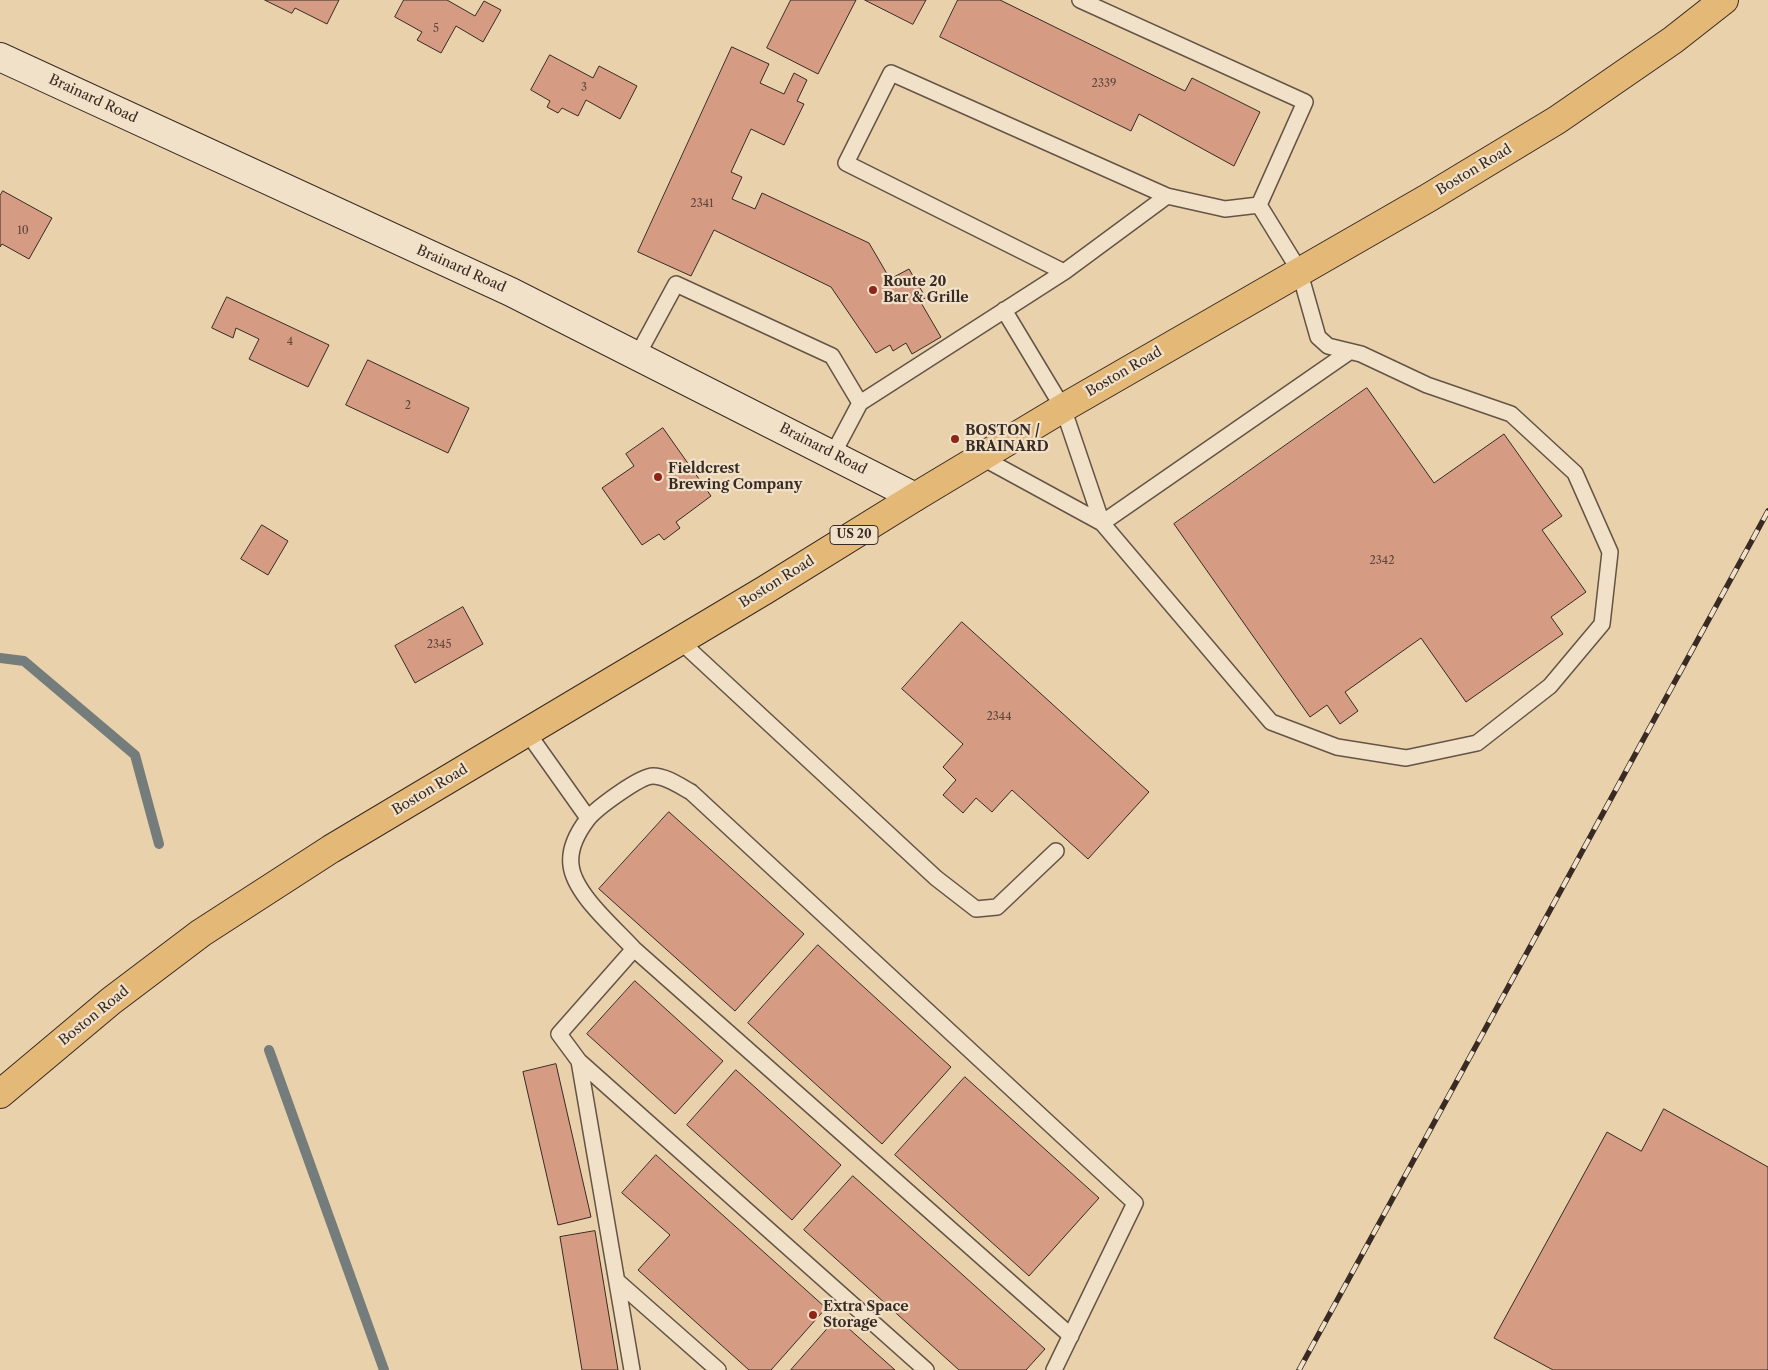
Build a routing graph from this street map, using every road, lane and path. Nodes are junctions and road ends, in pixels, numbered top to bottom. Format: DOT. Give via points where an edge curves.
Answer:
graph roads {
  1 [pos="1080,0"];
  2 [pos="1724,0"];
  3 [pos="0,56"];
  4 [pos="1167,196"];
  5 [pos="1259,205"];
  6 [pos="1299,270"];
  7 [pos="1064,272"];
  8 [pos="1004,310"];
  9 [pos="1349,352"];
  10 [pos="637,356"];
  11 [pos="860,403"];
  12 [pos="1063,408"];
  13 [pos="833,454"];
  14 [pos="981,457"];
  15 [pos="914,496"];
  16 [pos="1102,522"];
  17 [pos="680,641"];
  18 [pos="527,732"];
  19 [pos="588,818"];
  20 [pos="1056,851"];
  21 [pos="634,949"];
  22 [pos="580,1062"];
  23 [pos="0,1094"];
  24 [pos="617,1281"];
  25 [pos="1071,1336"];
  26 [pos="632,1370"];
  27 [pos="718,1370"];
  28 [pos="926,1370"];
  29 [pos="1054,1370"];
  1 -- 5 [label="lane" via="1305,102"];
  2 -- 6 [label="main road, Boston Road / US 20" via="1674,40 1557,120 1428,198"];
  3 -- 10 [label="street, Brainard Road" via="511,292"];
  4 -- 5 [label="lane" via="1225,209"];
  4 -- 7 [label="lane"];
  4 -- 7 [label="lane" via="891,73 846,163"];
  5 -- 6 [label="lane"];
  6 -- 9 [label="lane" via="1318,337 1328,346"];
  6 -- 12 [label="main road, Boston Road / US 20"];
  7 -- 8 [label="lane"];
  8 -- 11 [label="lane"];
  8 -- 12 [label="lane"];
  9 -- 16 [label="lane"];
  9 -- 16 [label="lane" via="1361,354 1427,385 1510,414 1574,473 1610,552 1602,624 1550,686 1477,743 1406,758 1337,747 1270,722"];
  10 -- 11 [label="lane" via="676,284 832,356"];
  10 -- 13 [label="street, Brainard Road"];
  11 -- 13 [label="lane"];
  12 -- 14 [label="main road, Boston Road / US 20"];
  12 -- 16 [label="lane"];
  13 -- 15 [label="street, Brainard Road"];
  14 -- 15 [label="main road, Boston Road / US 20"];
  14 -- 16 [label="lane"];
  15 -- 17 [label="main road, Boston Road / US 20"];
  17 -- 18 [label="main road, Boston Road / US 20"];
  17 -- 20 [label="lane" via="936,878 976,909 997,907"];
  18 -- 19 [label="lane"];
  18 -- 23 [label="main road, Boston Road / US 20" via="331,849 200,933 111,1001"];
  19 -- 21 [label="lane" via="574,842 571,865 578,888"];
  19 -- 25 [label="lane" via="637,780 653,776 670,780 691,792 1135,1203"];
  21 -- 22 [label="lane" via="559,1034"];
  21 -- 25 [label="lane"];
  22 -- 24 [label="lane"];
  22 -- 28 [label="lane"];
  24 -- 26 [label="lane"];
  24 -- 27 [label="lane"];
  25 -- 29 [label="lane"];
}
